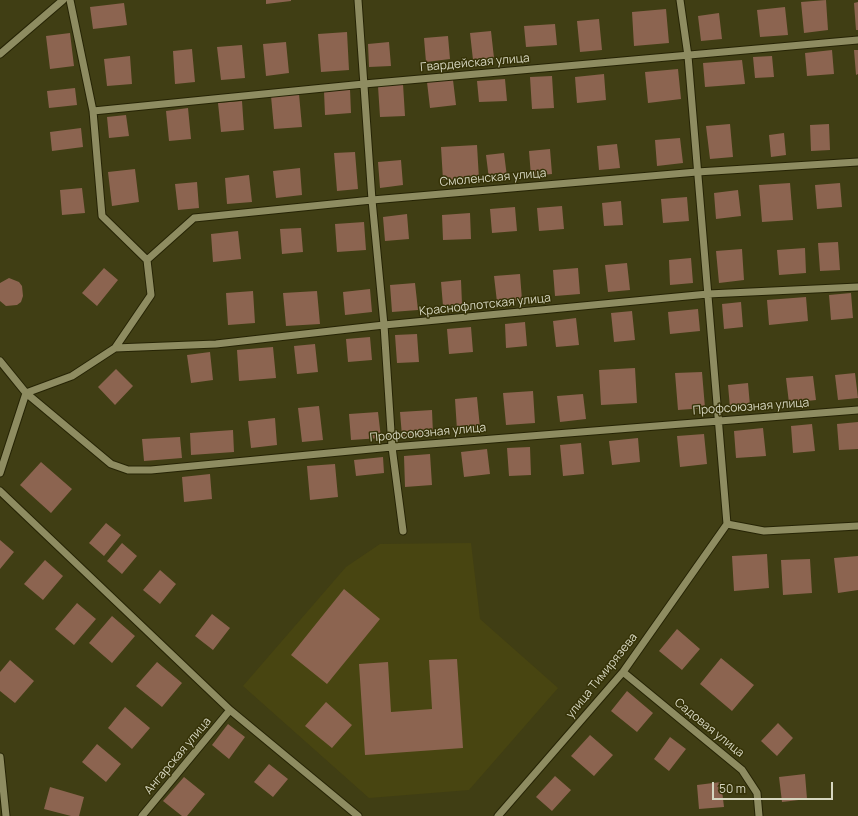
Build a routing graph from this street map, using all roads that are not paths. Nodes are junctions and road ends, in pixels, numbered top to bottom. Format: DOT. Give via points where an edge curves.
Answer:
graph roads {
  1 [pos="62,0"];
  2 [pos="70,0"];
  3 [pos="358,0"];
  4 [pos="680,0"];
  5 [pos="858,40"];
  6 [pos="0,54"];
  7 [pos="688,56"];
  8 [pos="364,84"];
  9 [pos="93,111"];
  10 [pos="858,162"];
  11 [pos="697,172"];
  12 [pos="372,200"];
  13 [pos="147,260"];
  14 [pos="858,287"];
  15 [pos="708,294"];
  16 [pos="384,325"];
  17 [pos="115,348"];
  18 [pos="0,361"];
  19 [pos="26,393"];
  20 [pos="858,410"];
  21 [pos="718,421"];
  22 [pos="392,447"];
  23 [pos="0,473"];
  24 [pos="0,491"];
  25 [pos="727,524"];
  26 [pos="858,526"];
  27 [pos="403,531"];
  28 [pos="623,672"];
  29 [pos="230,710"];
  30 [pos="0,756"];
  31 [pos="6,816"];
  32 [pos="142,816"];
  33 [pos="358,816"];
  34 [pos="498,816"];
  35 [pos="759,816"];
  1 -- 6 [label="street"];
  2 -- 9 [label="street"];
  3 -- 8 [label="street"];
  4 -- 7 [label="street"];
  5 -- 7 [label="street, Гвардейская улица"];
  7 -- 8 [label="street, Гвардейская улица"];
  7 -- 11 [label="street"];
  8 -- 9 [label="street, Гвардейская улица"];
  8 -- 12 [label="street"];
  9 -- 13 [label="street" via="102,216"];
  10 -- 11 [label="street, Смоленская улица"];
  11 -- 12 [label="street, Смоленская улица"];
  11 -- 15 [label="street"];
  12 -- 13 [label="street, Смоленская улица" via="194,218"];
  12 -- 16 [label="street"];
  13 -- 17 [label="street" via="151,295"];
  14 -- 15 [label="street, Краснофлотская улица"];
  15 -- 16 [label="street, Краснофлотская улица"];
  15 -- 21 [label="street"];
  16 -- 17 [label="street, Краснофлотская улица" via="216,344"];
  16 -- 22 [label="street"];
  17 -- 19 [label="street" via="72,376"];
  18 -- 19 [label="street, Профсоюзная улица"];
  19 -- 22 [label="street, Профсоюзная улица" via="111,464 128,470"];
  19 -- 23 [label="street"];
  20 -- 21 [label="street, Профсоюзная улица"];
  21 -- 22 [label="street, Профсоюзная улица"];
  21 -- 25 [label="street"];
  22 -- 27 [label="street"];
  24 -- 29 [label="street"];
  25 -- 26 [label="street" via="764,531"];
  25 -- 28 [label="street, улица Тимирязева"];
  28 -- 34 [label="street, улица Тимирязева"];
  28 -- 35 [label="street, Садовая улица" via="742,770 757,793"];
  29 -- 32 [label="street, Ангарская улица"];
  29 -- 33 [label="street"];
  30 -- 31 [label="street"];
}
